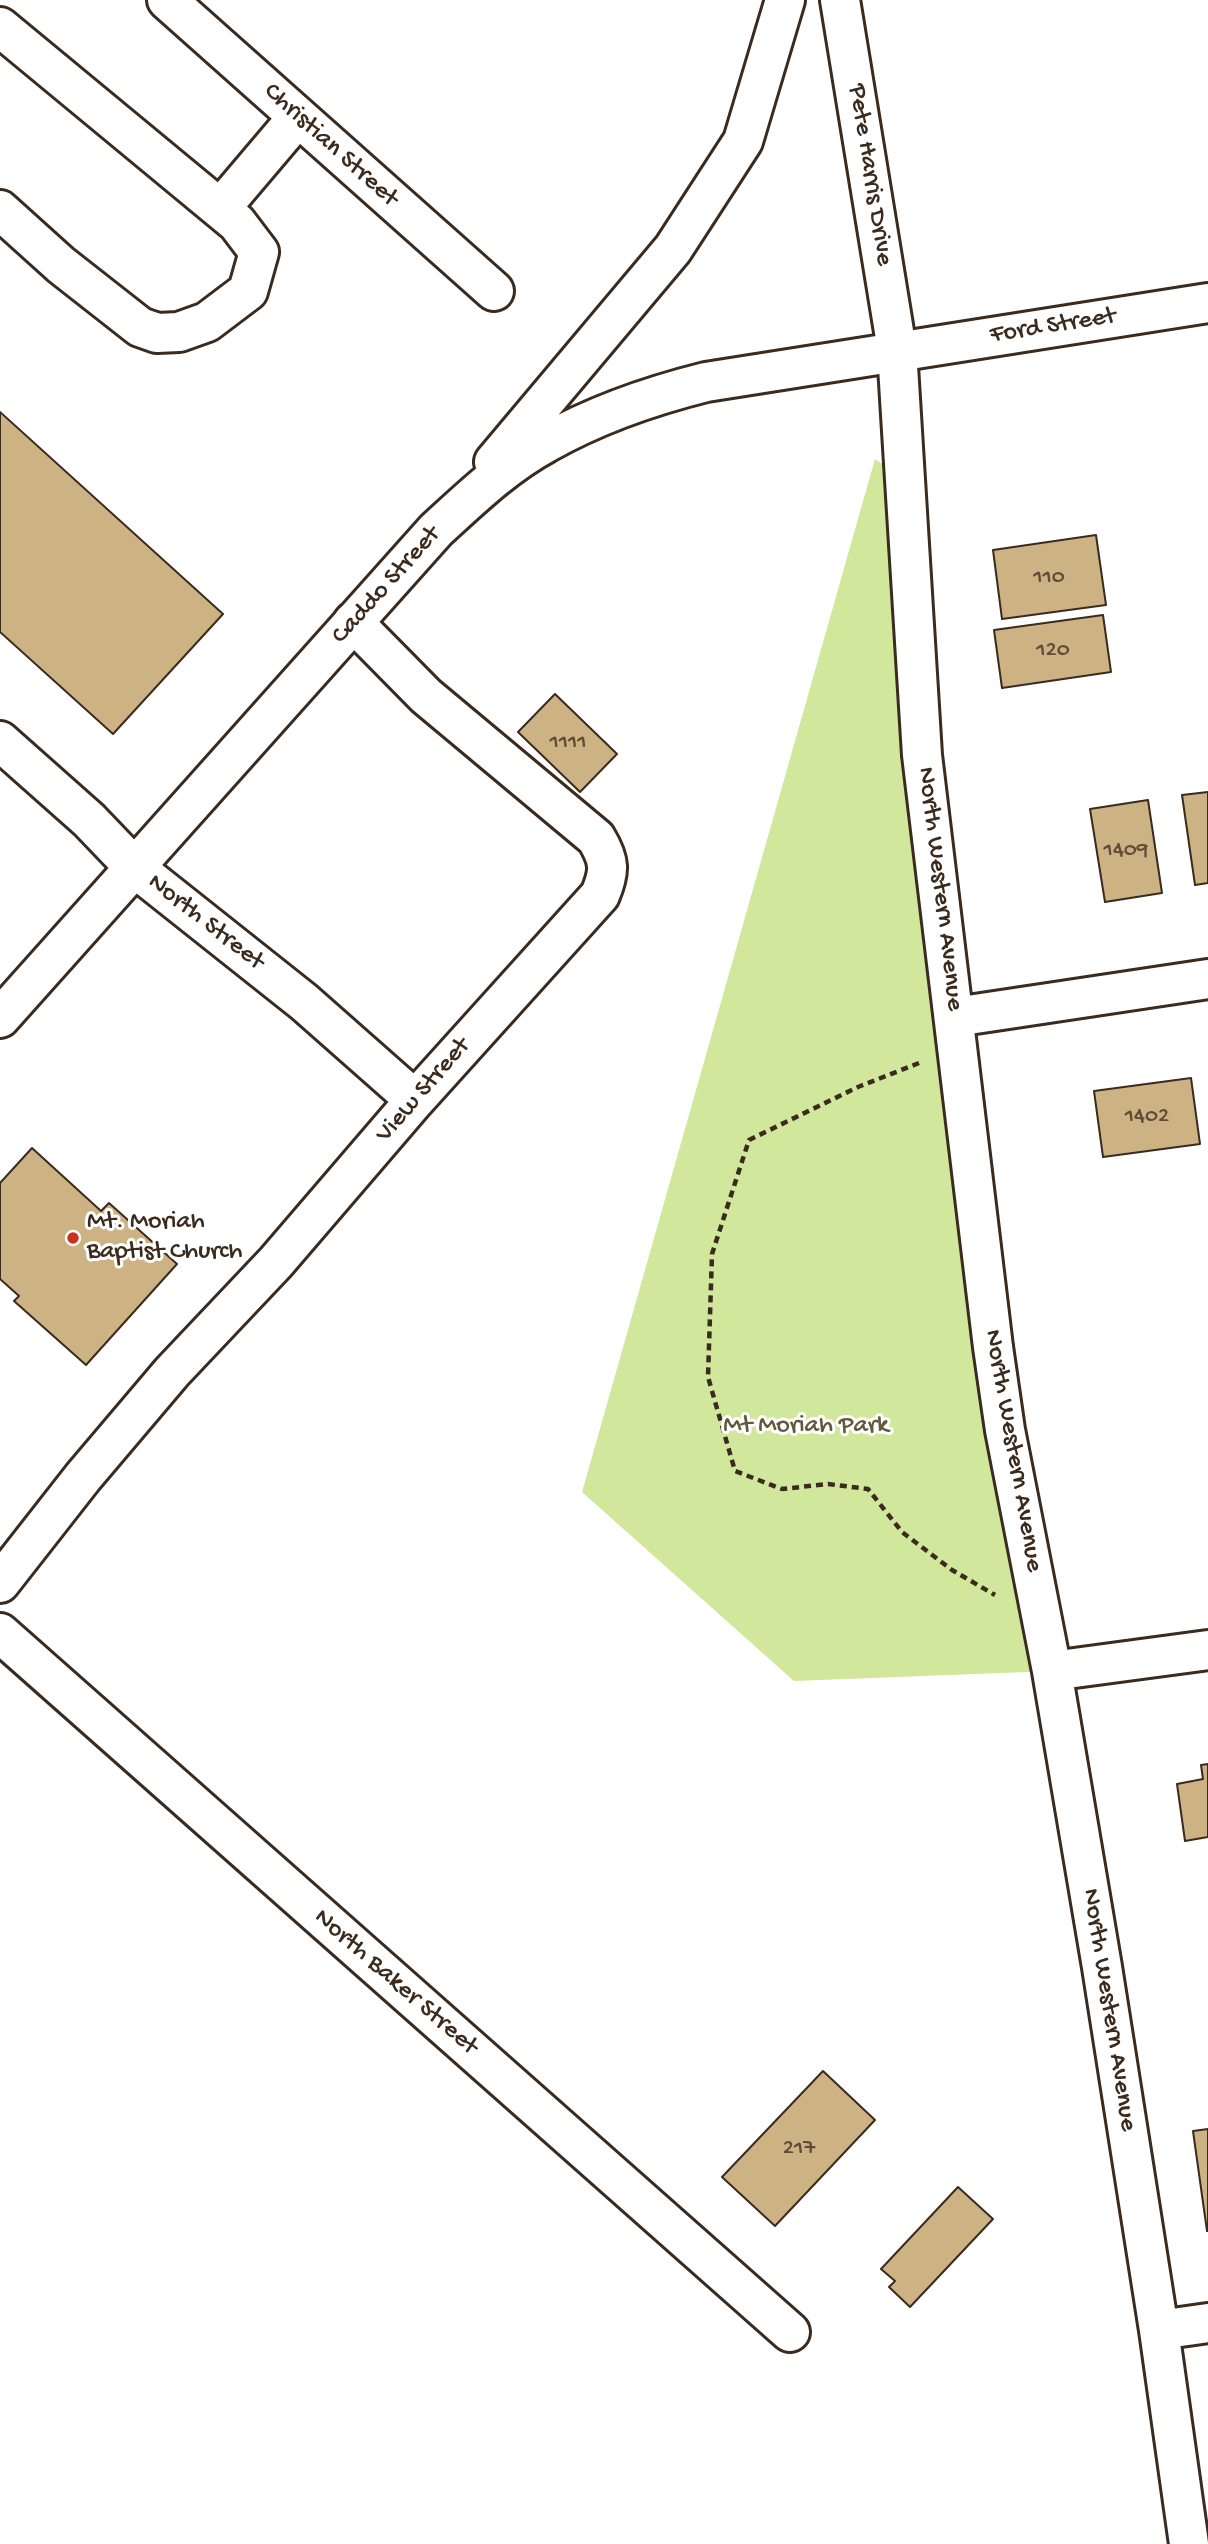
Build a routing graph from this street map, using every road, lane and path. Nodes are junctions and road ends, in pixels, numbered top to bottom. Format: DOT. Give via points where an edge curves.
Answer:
graph roads {
  1 [pos="167,0"];
  2 [pos="785,0"];
  3 [pos="840,0"];
  4 [pos="0,26"];
  5 [pos="298,117"];
  6 [pos="220,209"];
  7 [pos="0,210"];
  8 [pos="494,291"];
  9 [pos="1208,303"];
  10 [pos="897,350"];
  11 [pos="436,530"];
  12 [pos="353,622"];
  13 [pos="0,741"];
  14 [pos="134,867"];
  15 [pos="1208,979"];
  16 [pos="0,1018"];
  17 [pos="957,1032"];
  18 [pos="415,1100"];
  19 [pos="1,1581"];
  20 [pos="1042,1623"];
  21 [pos="0,1633"];
  22 [pos="1208,1650"];
  23 [pos="1052,1671"];
  24 [pos="1208,2323"];
  25 [pos="1159,2330"];
  26 [pos="790,2332"];
  27 [pos="1189,2544"];
  1 -- 5 [label="street, Christian Street"];
  2 -- 11 [label="street" via="743,141 673,249"];
  3 -- 10 [label="street, Pete Harris Drive"];
  4 -- 6 [label="street"];
  5 -- 6 [label="street"];
  5 -- 8 [label="street, Christian Street"];
  6 -- 7 [label="street" via="259,251 248,292 207,322 179,332 157,333 139,327"];
  9 -- 10 [label="street, Ford Street"];
  10 -- 11 [label="street, Caddo Street" via="706,382 617,408 544,444 483,488"];
  10 -- 17 [label="street, North Western Avenue" via="922,755"];
  11 -- 12 [label="street, Caddo Street"];
  12 -- 14 [label="street, Caddo Street"];
  12 -- 18 [label="street, View Street" via="426,696 596,838 608,864 600,895"];
  13 -- 14 [label="street, North Street"];
  14 -- 16 [label="street, Caddo Street"];
  14 -- 18 [label="street, North Street" via="304,1002"];
  15 -- 17 [label="street"];
  17 -- 20 [label="street, North Western Avenue" via="1005,1430"];
  17 -- 20 [label="path" via="749,1140 712,1254 708,1377 735,1471 782,1489 828,1484 867,1489 902,1532 952,1570"];
  18 -- 19 [label="street, View Street" via="276,1262 172,1372"];
  20 -- 23 [label="street, North Western Avenue"];
  21 -- 26 [label="street, North Baker Street"];
  22 -- 23 [label="street"];
  23 -- 25 [label="street, North Western Avenue"];
  24 -- 25 [label="street"];
  25 -- 27 [label="street, North Western Avenue"];
}
